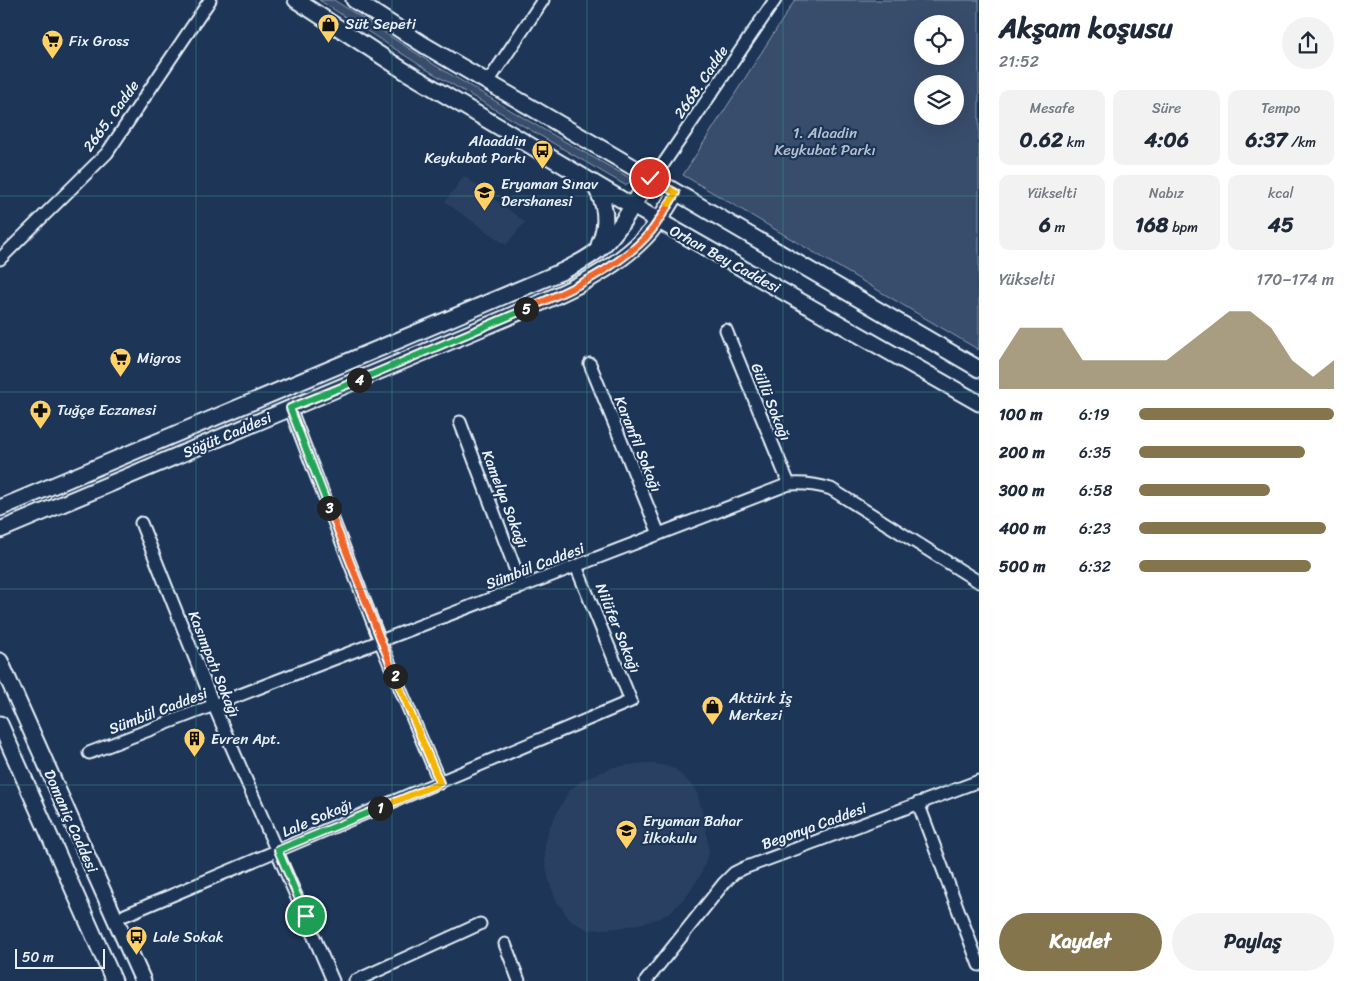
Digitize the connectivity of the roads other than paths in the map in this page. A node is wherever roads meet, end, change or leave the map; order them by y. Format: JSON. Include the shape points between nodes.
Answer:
{"nodes":[{"id":1,"x":210,"y":0,"type":"edge"},
{"id":2,"x":296,"y":0,"type":"edge"},
{"id":3,"x":354,"y":0,"type":"edge"},
{"id":4,"x":543,"y":0,"type":"edge"},
{"id":5,"x":775,"y":0,"type":"edge"},
{"id":6,"x":488,"y":82,"type":"junction"},
{"id":7,"x":650,"y":178,"type":"junction"},
{"id":8,"x":593,"y":183,"type":"junction"},
{"id":9,"x":676,"y":193,"type":"junction"},
{"id":10,"x":632,"y":206,"type":"junction"},
{"id":11,"x":658,"y":221,"type":"junction"},
{"id":12,"x":597,"y":251,"type":"junction"},
{"id":13,"x":0,"y":259,"type":"edge"},
{"id":14,"x":726,"y":330,"type":"dead end"},
{"id":15,"x":590,"y":364,"type":"dead end"},
{"id":16,"x":979,"y":369,"type":"edge"},
{"id":17,"x":979,"y":403,"type":"edge"},
{"id":18,"x":290,"y":408,"type":"junction"},
{"id":19,"x":460,"y":422,"type":"dead end"},
{"id":20,"x":789,"y":484,"type":"junction"},
{"id":21,"x":0,"y":508,"type":"edge"},
{"id":22,"x":141,"y":523,"type":"dead end"},
{"id":23,"x":0,"y":530,"type":"edge"},
{"id":24,"x":659,"y":534,"type":"junction"},
{"id":25,"x":576,"y":566,"type":"junction"},
{"id":26,"x":979,"y":582,"type":"edge"},
{"id":27,"x":522,"y":587,"type":"junction"},
{"id":28,"x":380,"y":641,"type":"junction"},
{"id":29,"x":0,"y":661,"type":"edge"},
{"id":30,"x":631,"y":701,"type":"joint"},
{"id":31,"x":214,"y":706,"type":"junction"},
{"id":32,"x":0,"y":724,"type":"edge"},
{"id":33,"x":90,"y":753,"type":"dead end"},
{"id":34,"x":979,"y":780,"type":"edge"},
{"id":35,"x":440,"y":783,"type":"junction"},
{"id":36,"x":918,"y":803,"type":"junction"},
{"id":37,"x":278,"y":850,"type":"junction"},
{"id":38,"x":125,"y":915,"type":"dead end"},
{"id":39,"x":480,"y":924,"type":"dead end"},
{"id":40,"x":505,"y":944,"type":"dead end"},
{"id":41,"x":979,"y":965,"type":"edge"},
{"id":42,"x":114,"y":981,"type":"edge"},
{"id":43,"x":143,"y":981,"type":"edge"},
{"id":44,"x":333,"y":981,"type":"edge"},
{"id":45,"x":355,"y":981,"type":"edge"},
{"id":46,"x":519,"y":981,"type":"edge"},
{"id":47,"x":646,"y":981,"type":"edge"}],
"edges":[{"from":1,"to":13,"type":"street","name":"2665. Cadde","via":[[107,153]]},
{"from":2,"to":8,"type":"main road","name":"Orhan Bey Caddesi","via":[[403,70]]},
{"from":3,"to":6,"type":"main road","name":"Orhan Bey Caddesi"},
{"from":4,"to":6,"type":"street"},
{"from":5,"to":7,"type":"street","name":"2668. Cadde","via":[[664,163]]},
{"from":6,"to":7,"type":"main road","name":"Orhan Bey Caddesi"},
{"from":7,"to":9,"type":"main road","name":"Orhan Bey Caddesi"},
{"from":7,"to":10,"type":"main road","name":"Söğüt Caddesi"},
{"from":8,"to":10,"type":"main road","name":"Orhan Bey Caddesi"},
{"from":8,"to":12,"type":"main road","via":[[605,207],[606,221]]},
{"from":9,"to":11,"type":"main road","name":"Söğüt Caddesi"},
{"from":9,"to":16,"type":"main road","name":"Orhan Bey Caddesi"},
{"from":10,"to":11,"type":"main road","name":"Orhan Bey Caddesi"},
{"from":10,"to":12,"type":"main road","name":"Söğüt Caddesi"},
{"from":11,"to":17,"type":"main road","name":"Orhan Bey Caddesi"},
{"from":11,"to":18,"type":"main road","name":"Söğüt Caddesi","via":[[630,250],[581,284]]},
{"from":12,"to":21,"type":"main road","name":"Söğüt Caddesi","via":[[537,282]]},
{"from":14,"to":20,"type":"street","name":"Güllü Sokağı"},
{"from":15,"to":24,"type":"street","name":"Karanfil Sokağı"},
{"from":18,"to":23,"type":"main road","name":"Söğüt Caddesi"},
{"from":18,"to":28,"type":"street"},
{"from":19,"to":27,"type":"street","name":"Kamelya Sokağı"},
{"from":20,"to":24,"type":"street","name":"Sümbül Caddesi"},
{"from":20,"to":26,"type":"street","name":"Sümbül Caddesi","via":[[817,484],[831,489]]},
{"from":22,"to":31,"type":"street","name":"Kasımpatı Sokağı"},
{"from":24,"to":25,"type":"street","name":"Sümbül Caddesi"},
{"from":25,"to":27,"type":"street","name":"Sümbül Caddesi"},
{"from":25,"to":30,"type":"street","name":"Nilüfer Sokağı"},
{"from":27,"to":28,"type":"street","name":"Sümbül Caddesi"},
{"from":28,"to":31,"type":"street","name":"Sümbül Caddesi"},
{"from":28,"to":35,"type":"street"},
{"from":29,"to":43,"type":"main road","name":"Domaniç Caddesi"},
{"from":30,"to":35,"type":"street","name":"Lale Sokağı"},
{"from":31,"to":33,"type":"street","name":"Sümbül Caddesi"},
{"from":31,"to":37,"type":"street","name":"Kasımpatı Sokağı"},
{"from":32,"to":42,"type":"main road","name":"Domaniç Caddesi"},
{"from":34,"to":36,"type":"street","name":"Begonya Caddesi"},
{"from":35,"to":37,"type":"street","name":"Lale Sokağı"},
{"from":36,"to":41,"type":"street"},
{"from":36,"to":47,"type":"street","name":"Begonya Caddesi","via":[[734,873]]},
{"from":37,"to":38,"type":"street","name":"Lale Sokağı"},
{"from":37,"to":44,"type":"street","name":"Kasımpatı Sokağı"},
{"from":39,"to":45,"type":"street"},
{"from":40,"to":46,"type":"street"}]}
